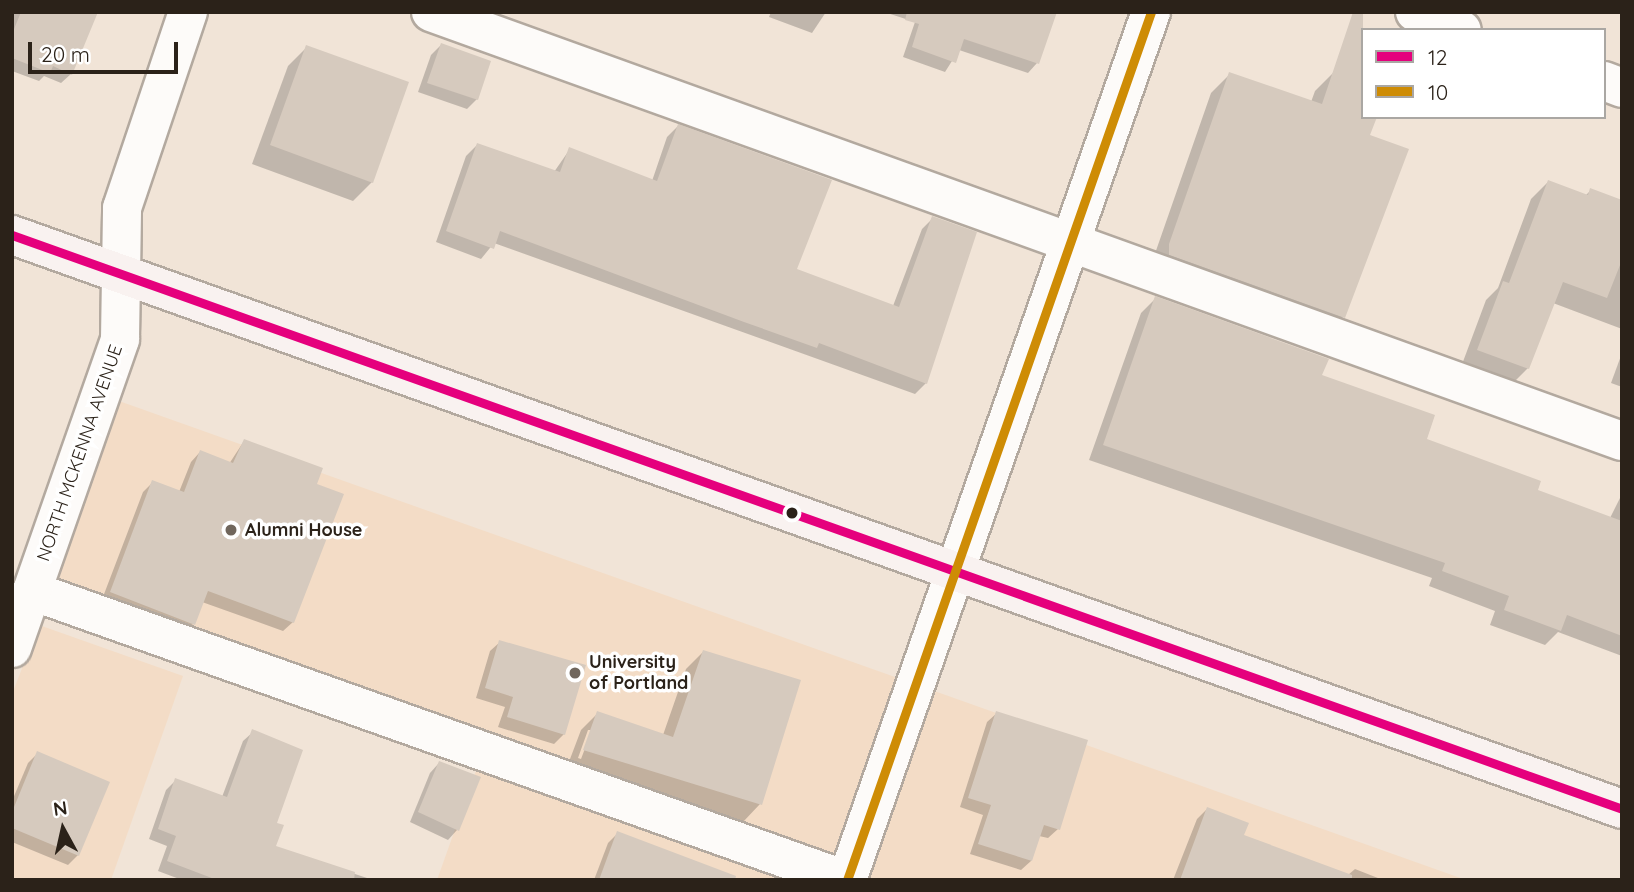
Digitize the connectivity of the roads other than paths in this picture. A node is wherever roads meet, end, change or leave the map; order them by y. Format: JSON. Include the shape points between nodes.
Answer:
{"nodes":[{"id":1,"x":188,"y":12,"type":"edge"},
{"id":2,"x":430,"y":12,"type":"edge"},
{"id":3,"x":1151,"y":12,"type":"edge"},
{"id":4,"x":1415,"y":12,"type":"edge"},
{"id":5,"x":1457,"y":28,"type":"edge"},
{"id":6,"x":12,"y":235,"type":"edge"},
{"id":7,"x":1070,"y":243,"type":"junction"},
{"id":8,"x":122,"y":275,"type":"junction"},
{"id":9,"x":1622,"y":441,"type":"edge"},
{"id":10,"x":954,"y":572,"type":"junction"},
{"id":11,"x":32,"y":591,"type":"junction"},
{"id":12,"x":12,"y":648,"type":"edge"},
{"id":13,"x":1622,"y":809,"type":"edge"},
{"id":14,"x":847,"y":880,"type":"edge"}],
"edges":[{"from":1,"to":8,"type":"street","name":"NORTH MCKENNA AVENUE","via":[[128,180],[122,208]]},
{"from":2,"to":7,"type":"street"},
{"from":3,"to":7,"type":"street"},
{"from":4,"to":5,"type":"street"},
{"from":6,"to":8,"type":"main road"},
{"from":7,"to":9,"type":"street"},
{"from":7,"to":10,"type":"street"},
{"from":8,"to":10,"type":"main road"},
{"from":8,"to":11,"type":"street","name":"NORTH MCKENNA AVENUE","via":[[120,339]]},
{"from":10,"to":13,"type":"main road"},
{"from":10,"to":14,"type":"street"},
{"from":11,"to":12,"type":"street","name":"NORTH MCKENNA AVENUE"},
{"from":11,"to":14,"type":"street"}]}
